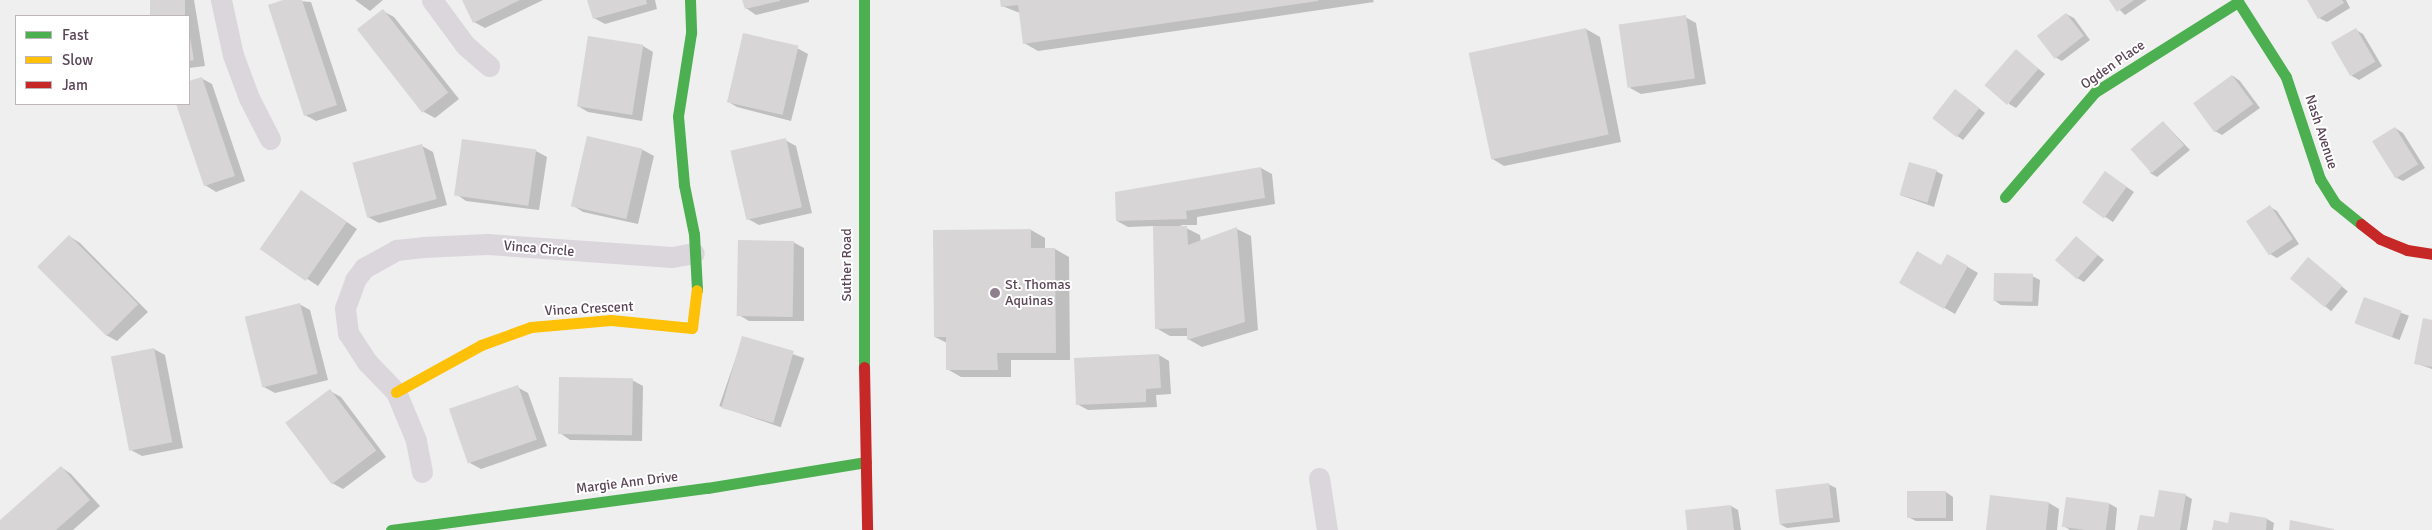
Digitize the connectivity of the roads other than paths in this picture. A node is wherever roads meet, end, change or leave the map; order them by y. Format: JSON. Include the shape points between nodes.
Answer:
{"nodes":[{"id":1,"x":221,"y":0,"type":"edge"},
{"id":2,"x":432,"y":0,"type":"edge"},
{"id":3,"x":690,"y":0,"type":"edge"},
{"id":4,"x":864,"y":0,"type":"edge"},
{"id":5,"x":2237,"y":1,"type":"edge"},
{"id":6,"x":489,"y":66,"type":"dead end"},
{"id":7,"x":270,"y":139,"type":"dead end"},
{"id":8,"x":2005,"y":197,"type":"dead end"},
{"id":9,"x":694,"y":253,"type":"junction"},
{"id":10,"x":2432,"y":254,"type":"edge"},
{"id":11,"x":396,"y":392,"type":"junction"},
{"id":12,"x":866,"y":462,"type":"junction"},
{"id":13,"x":422,"y":472,"type":"dead end"},
{"id":14,"x":1319,"y":478,"type":"dead end"},
{"id":15,"x":390,"y":530,"type":"edge"},
{"id":16,"x":867,"y":530,"type":"edge"},
{"id":17,"x":1327,"y":530,"type":"edge"}],
"edges":[{"from":1,"to":7,"type":"street","via":[[233,55],[249,98]]},
{"from":2,"to":6,"type":"street","via":[[465,44]]},
{"from":3,"to":9,"type":"street","via":[[691,33],[678,116]]},
{"from":4,"to":12,"type":"street","name":"Suther Road","via":[[862,285]]},
{"from":5,"to":8,"type":"street","name":"Ogden Place","via":[[2095,92]]},
{"from":5,"to":10,"type":"street","name":"Nash Avenue","via":[[2286,77],[2320,178],[2335,203],[2380,239],[2407,250]]},
{"from":9,"to":11,"type":"street","name":"Vinca Crescent","via":[[697,288],[692,328],[611,320],[531,328],[481,345]]},
{"from":9,"to":11,"type":"street","name":"Vinca Circle","via":[[672,257],[614,255],[487,244],[423,246],[396,250],[376,258],[355,280],[346,308],[346,322],[354,345]]},
{"from":11,"to":13,"type":"street","name":"Vinca Circle","via":[[416,440]]},
{"from":12,"to":15,"type":"street","name":"Margie Ann Drive","via":[[707,488]]},
{"from":12,"to":16,"type":"street","name":"Suther Road"},
{"from":14,"to":17,"type":"street"}]}
